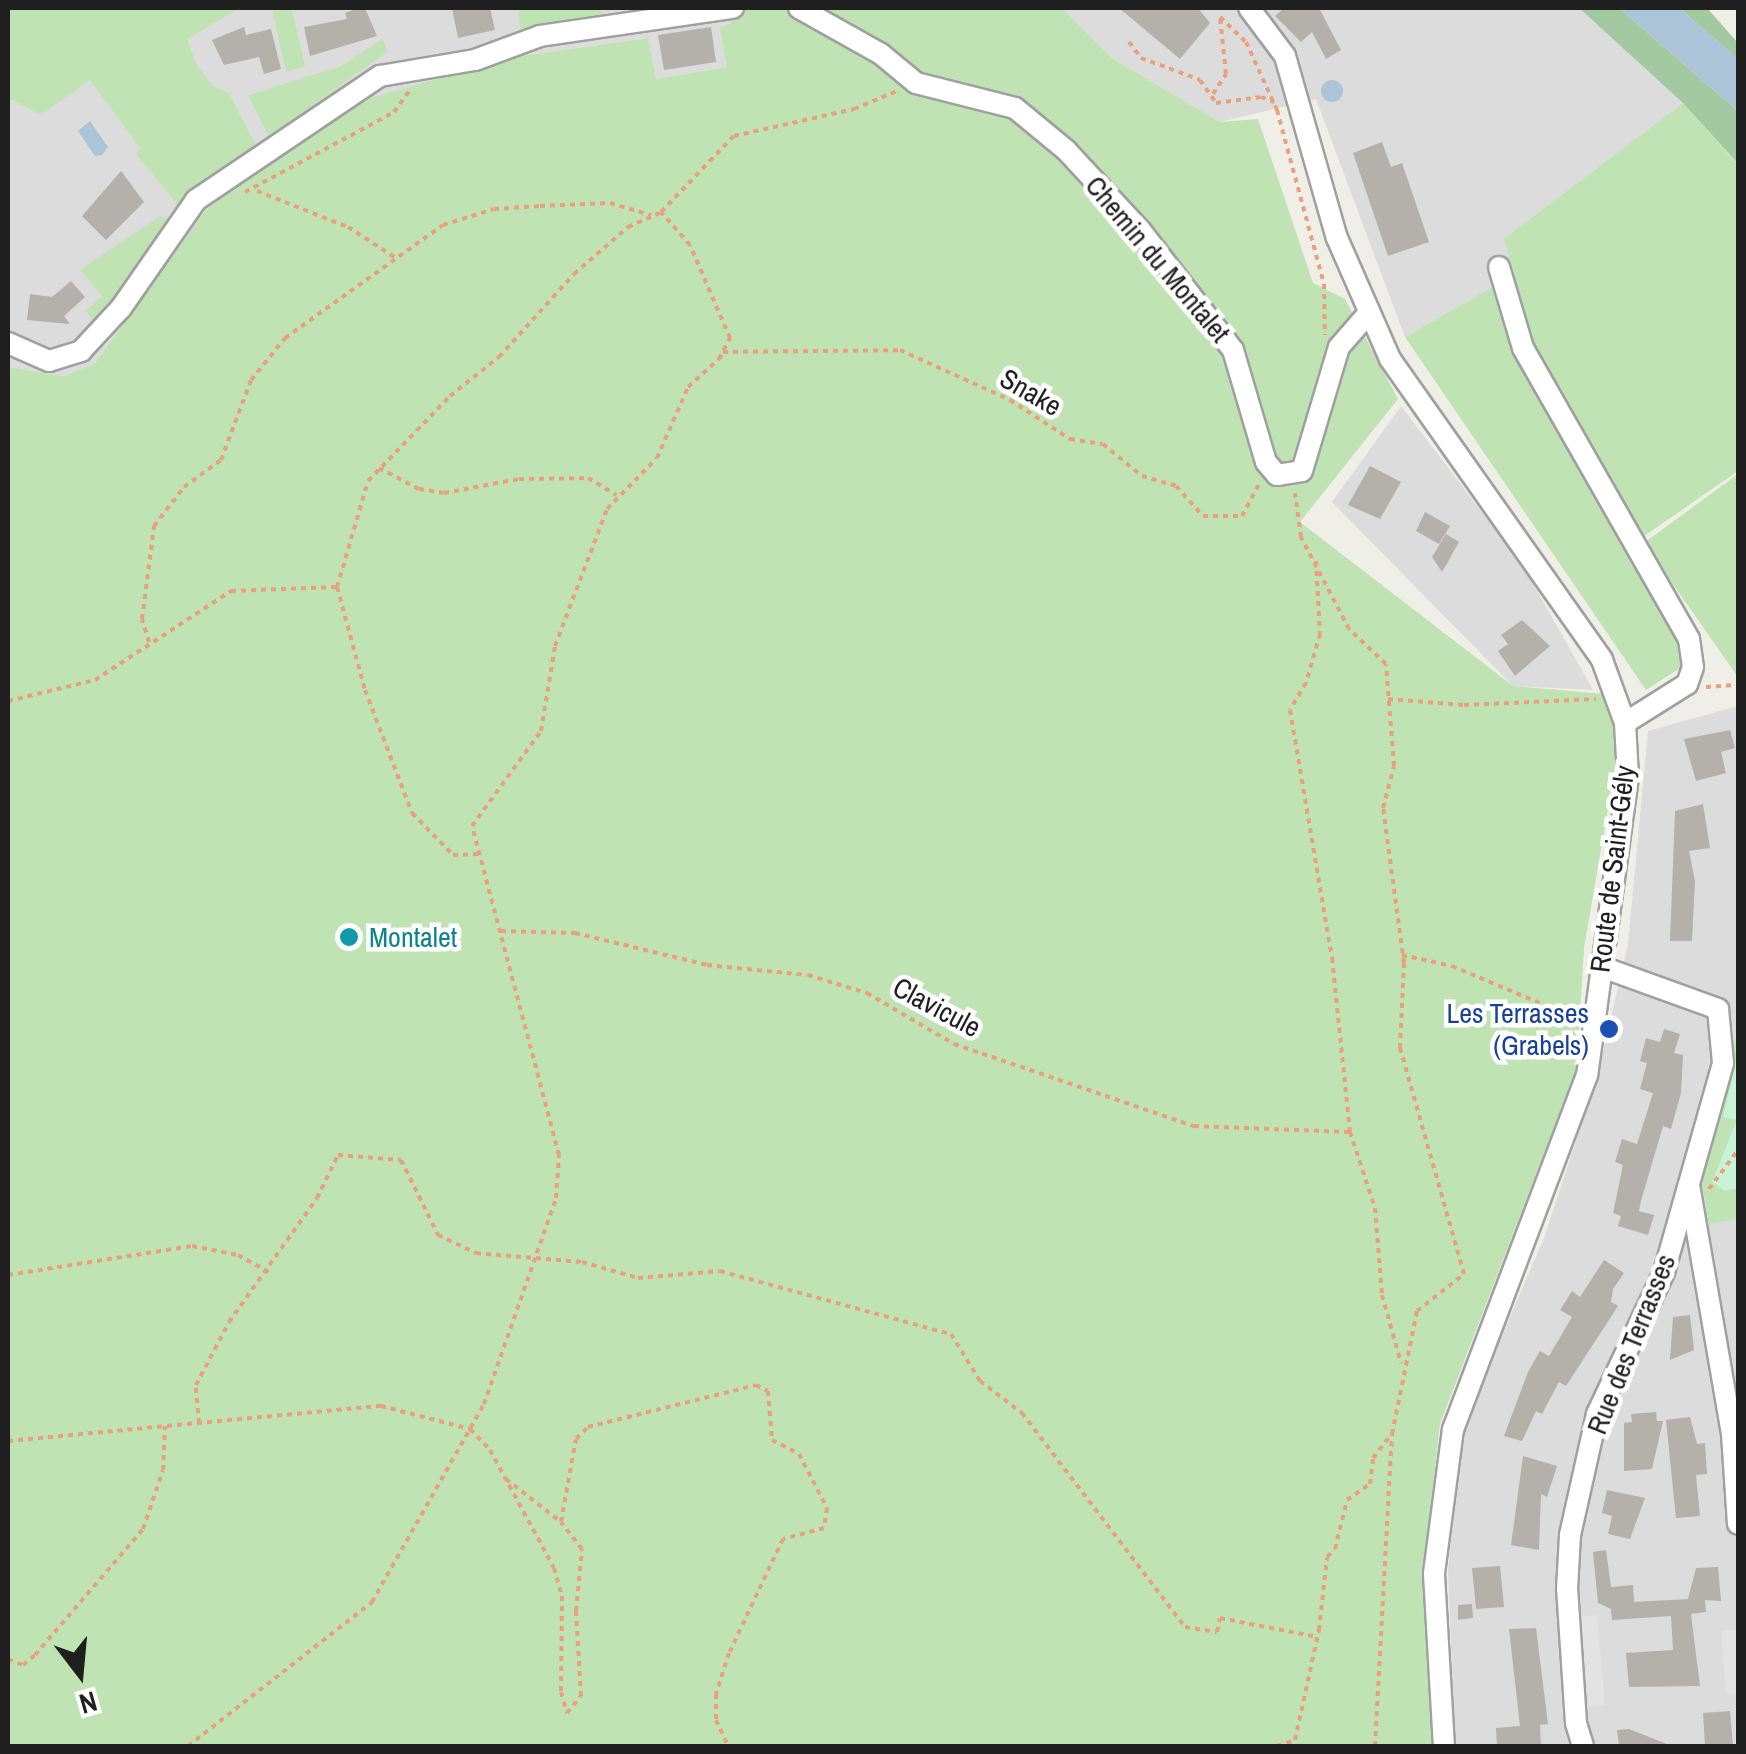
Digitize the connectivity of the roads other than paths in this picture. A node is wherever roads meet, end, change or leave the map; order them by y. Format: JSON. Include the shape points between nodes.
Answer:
{"nodes":[{"id":1,"x":733,"y":8,"type":"edge"},
{"id":2,"x":800,"y":8,"type":"edge"},
{"id":3,"x":1249,"y":8,"type":"edge"},
{"id":4,"x":1499,"y":267,"type":"dead end"},
{"id":5,"x":1367,"y":315,"type":"junction"},
{"id":6,"x":8,"y":344,"type":"edge"},
{"id":7,"x":1625,"y":724,"type":"junction"},
{"id":8,"x":1600,"y":966,"type":"junction"},
{"id":9,"x":1690,"y":1186,"type":"junction"},
{"id":10,"x":1738,"y":1524,"type":"edge"},
{"id":11,"x":1444,"y":1746,"type":"edge"},
{"id":12,"x":1583,"y":1746,"type":"edge"}],
"edges":[{"from":1,"to":6,"type":"street","via":[[540,36],[476,60],[380,76],[196,200],[121,308],[81,352],[49,361]]},
{"from":2,"to":5,"type":"street","name":"Chemin du Montalet","via":[[881,54],[916,83],[1015,108],[1066,150],[1141,231],[1233,350],[1276,475],[1302,471],[1339,347]]},
{"from":3,"to":5,"type":"street","name":"Route de Saint-Gély","via":[[1285,56],[1324,199]]},
{"from":4,"to":7,"type":"street","via":[[1524,348],[1690,639],[1694,667],[1686,684]]},
{"from":5,"to":7,"type":"street","name":"Route de Saint-Gély","via":[[1417,405],[1602,660]]},
{"from":7,"to":8,"type":"street","name":"Route de Saint-Gély","via":[[1628,777]]},
{"from":8,"to":9,"type":"street","name":"Rue des Terrasses","via":[[1718,1009],[1723,1062]]},
{"from":8,"to":11,"type":"street","name":"Route de Saint-Gély","via":[[1587,1076],[1452,1429],[1434,1574]]},
{"from":9,"to":10,"type":"street","name":"Rue des Terrasses","via":[[1732,1434]]},
{"from":9,"to":12,"type":"street","name":"Rue des Terrasses","via":[[1664,1272],[1597,1414],[1570,1534],[1567,1589]]}]}
